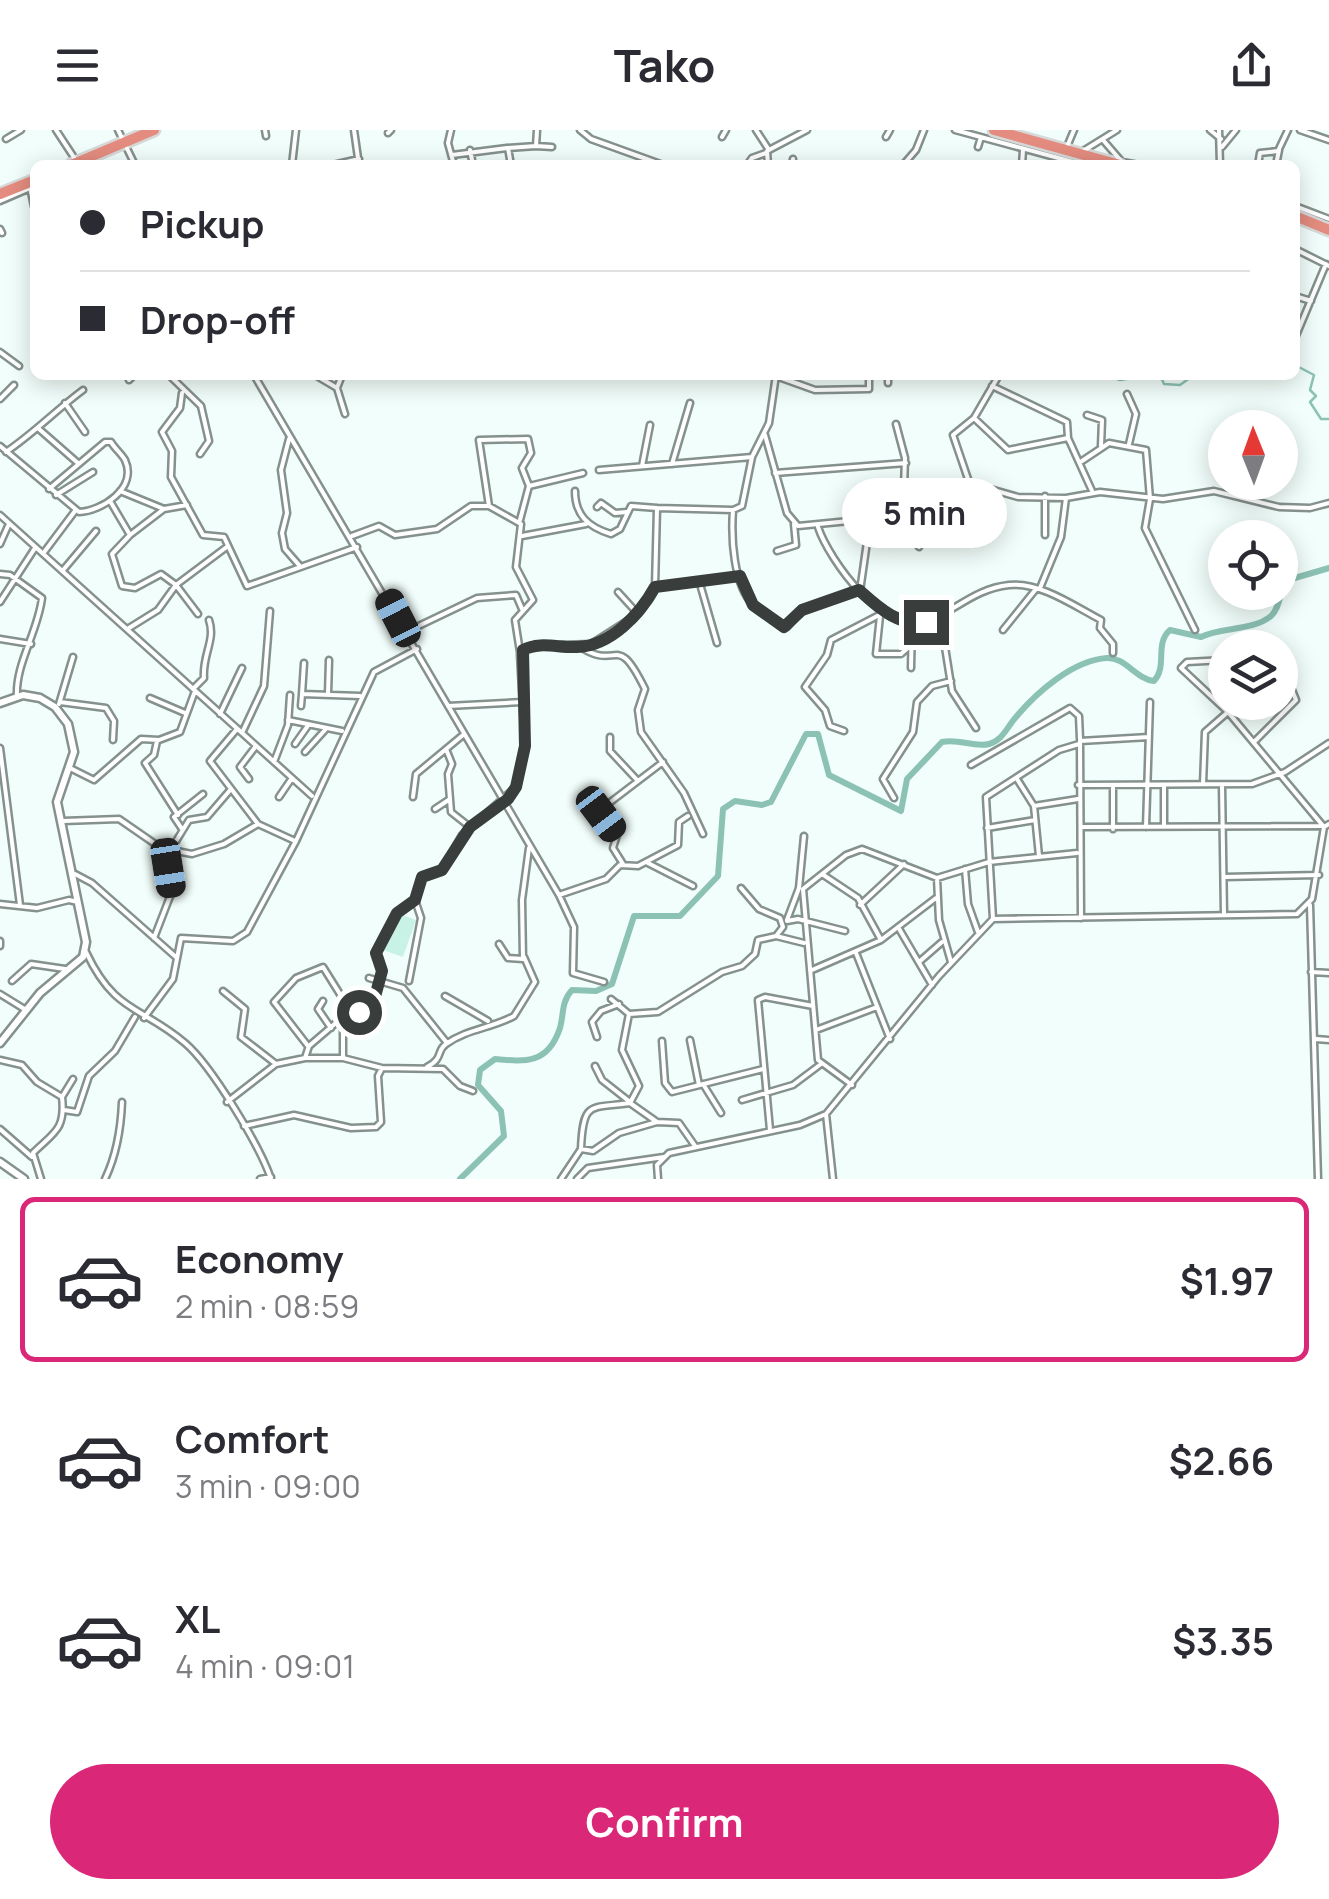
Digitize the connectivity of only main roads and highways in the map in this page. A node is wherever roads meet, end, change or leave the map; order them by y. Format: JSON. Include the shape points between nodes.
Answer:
{"nodes":[{"id":1,"x":154,"y":130,"type":"edge"},
{"id":2,"x":994,"y":130,"type":"edge"},
{"id":3,"x":123,"y":134,"type":"edge"},
{"id":4,"x":1062,"y":158,"type":"edge"},
{"id":5,"x":81,"y":160,"type":"edge"},
{"id":6,"x":1103,"y":160,"type":"edge"},
{"id":7,"x":30,"y":183,"type":"edge"},
{"id":8,"x":0,"y":198,"type":"edge"},
{"id":9,"x":1300,"y":218,"type":"edge"},
{"id":10,"x":1329,"y":230,"type":"edge"}],
"edges":[{"from":1,"to":3,"type":"highway"},
{"from":2,"to":4,"type":"highway"},
{"from":3,"to":5,"type":"highway"},
{"from":4,"to":6,"type":"highway","via":[[1079,153]]},
{"from":7,"to":8,"type":"highway"},
{"from":9,"to":10,"type":"highway"}]}
